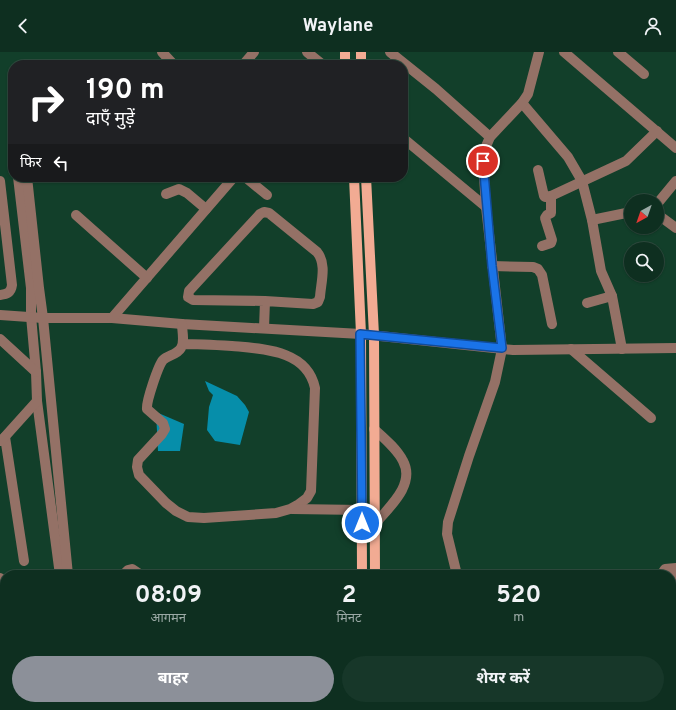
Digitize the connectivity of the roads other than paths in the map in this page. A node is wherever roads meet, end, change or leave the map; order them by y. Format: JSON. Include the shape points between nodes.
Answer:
{"nodes":[{"id":1,"x":162,"y":52,"type":"edge"},
{"id":2,"x":254,"y":52,"type":"edge"},
{"id":3,"x":307,"y":52,"type":"edge"},
{"id":4,"x":390,"y":52,"type":"edge"},
{"id":5,"x":539,"y":52,"type":"edge"},
{"id":6,"x":564,"y":52,"type":"edge"},
{"id":7,"x":618,"y":52,"type":"edge"},
{"id":8,"x":169,"y":60,"type":"edge"},
{"id":9,"x":247,"y":60,"type":"edge"},
{"id":10,"x":317,"y":60,"type":"edge"},
{"id":11,"x":400,"y":60,"type":"edge"},
{"id":12,"x":408,"y":66,"type":"edge"},
{"id":13,"x":644,"y":74,"type":"dead end"},
{"id":14,"x":522,"y":103,"type":"junction"},
{"id":15,"x":657,"y":131,"type":"junction"},
{"id":16,"x":490,"y":137,"type":"junction"},
{"id":17,"x":408,"y":142,"type":"edge"},
{"id":18,"x":676,"y":148,"type":"edge"},
{"id":19,"x":538,"y":170,"type":"dead end"},
{"id":20,"x":0,"y":181,"type":"edge"},
{"id":21,"x":582,"y":181,"type":"junction"},
{"id":22,"x":676,"y":181,"type":"edge"},
{"id":23,"x":19,"y":182,"type":"edge"},
{"id":24,"x":28,"y":182,"type":"edge"},
{"id":25,"x":230,"y":182,"type":"edge"},
{"id":26,"x":251,"y":182,"type":"edge"},
{"id":27,"x":354,"y":182,"type":"edge"},
{"id":28,"x":366,"y":182,"type":"edge"},
{"id":29,"x":166,"y":194,"type":"dead end"},
{"id":30,"x":267,"y":195,"type":"dead end"},
{"id":31,"x":551,"y":196,"type":"junction"},
{"id":32,"x":664,"y":196,"type":"edge"},
{"id":33,"x":486,"y":207,"type":"junction"},
{"id":34,"x":206,"y":209,"type":"junction"},
{"id":35,"x":624,"y":213,"type":"edge"},
{"id":36,"x":76,"y":215,"type":"dead end"},
{"id":37,"x":664,"y":219,"type":"edge"},
{"id":38,"x":592,"y":220,"type":"junction"},
{"id":39,"x":676,"y":228,"type":"edge"},
{"id":40,"x":542,"y":246,"type":"dead end"},
{"id":41,"x":492,"y":266,"type":"junction"},
{"id":42,"x":147,"y":278,"type":"junction"},
{"id":43,"x":0,"y":295,"type":"edge"},
{"id":44,"x":612,"y":296,"type":"junction"},
{"id":45,"x":265,"y":301,"type":"junction"},
{"id":46,"x":587,"y":303,"type":"dead end"},
{"id":47,"x":0,"y":315,"type":"edge"},
{"id":48,"x":31,"y":316,"type":"junction"},
{"id":49,"x":43,"y":318,"type":"junction"},
{"id":50,"x":112,"y":318,"type":"junction"},
{"id":51,"x":182,"y":324,"type":"junction"},
{"id":52,"x":552,"y":324,"type":"dead end"},
{"id":53,"x":264,"y":328,"type":"junction"},
{"id":54,"x":360,"y":334,"type":"junction"},
{"id":55,"x":374,"y":335,"type":"junction"},
{"id":56,"x":0,"y":339,"type":"edge"},
{"id":57,"x":183,"y":344,"type":"junction"},
{"id":58,"x":502,"y":348,"type":"junction"},
{"id":59,"x":676,"y":348,"type":"edge"},
{"id":60,"x":571,"y":349,"type":"junction"},
{"id":61,"x":622,"y":349,"type":"junction"},
{"id":62,"x":36,"y":372,"type":"junction"},
{"id":63,"x":37,"y":401,"type":"junction"},
{"id":64,"x":650,"y":418,"type":"dead end"},
{"id":65,"x":374,"y":429,"type":"junction"},
{"id":66,"x":3,"y":440,"type":"edge"},
{"id":67,"x":290,"y":509,"type":"junction"},
{"id":68,"x":362,"y":510,"type":"junction"},
{"id":69,"x":375,"y":524,"type":"junction"},
{"id":70,"x":24,"y":561,"type":"dead end"},
{"id":71,"x":676,"y":568,"type":"edge"},
{"id":72,"x":59,"y":570,"type":"edge"},
{"id":73,"x":68,"y":570,"type":"edge"},
{"id":74,"x":362,"y":570,"type":"edge"},
{"id":75,"x":375,"y":570,"type":"edge"},
{"id":76,"x":456,"y":570,"type":"edge"},
{"id":77,"x":664,"y":570,"type":"edge"}],
"edges":[{"from":1,"to":8,"type":"street"},
{"from":2,"to":9,"type":"street"},
{"from":3,"to":10,"type":"street"},
{"from":4,"to":11,"type":"street"},
{"from":5,"to":14,"type":"street","via":[[532,83]]},
{"from":6,"to":15,"type":"street"},
{"from":7,"to":13,"type":"street"},
{"from":12,"to":16,"type":"street"},
{"from":14,"to":16,"type":"street"},
{"from":14,"to":21,"type":"street","via":[[568,157]]},
{"from":15,"to":18,"type":"street"},
{"from":15,"to":21,"type":"street","via":[[626,161]]},
{"from":16,"to":33,"type":"street","via":[[483,161]]},
{"from":17,"to":33,"type":"street"},
{"from":19,"to":31,"type":"street","via":[[544,196]]},
{"from":20,"to":43,"type":"street","via":[[12,285],[12,290],[8,294]]},
{"from":21,"to":31,"type":"street"},
{"from":21,"to":38,"type":"street"},
{"from":22,"to":32,"type":"street"},
{"from":23,"to":48,"type":"street","via":[[31,288]]},
{"from":24,"to":49,"type":"street"},
{"from":25,"to":34,"type":"street"},
{"from":26,"to":30,"type":"street"},
{"from":27,"to":54,"type":"main road"},
{"from":28,"to":55,"type":"main road"},
{"from":29,"to":34,"type":"street","via":[[179,189]]},
{"from":31,"to":40,"type":"street","via":[[551,213],[545,218],[552,240],[551,243]]},
{"from":33,"to":41,"type":"street"},
{"from":34,"to":42,"type":"street"},
{"from":35,"to":38,"type":"street"},
{"from":36,"to":42,"type":"street"},
{"from":37,"to":39,"type":"street"},
{"from":38,"to":44,"type":"street","via":[[600,270]]},
{"from":41,"to":52,"type":"street","via":[[538,269],[542,275]]},
{"from":41,"to":58,"type":"street"},
{"from":42,"to":50,"type":"street"},
{"from":44,"to":46,"type":"street"},
{"from":44,"to":61,"type":"street"},
{"from":45,"to":45,"type":"street","via":[[193,300],[187,294],[264,212],[269,213],[317,252],[323,263],[318,302],[314,304]]},
{"from":45,"to":53,"type":"street"},
{"from":47,"to":48,"type":"street"},
{"from":48,"to":49,"type":"street"},
{"from":48,"to":62,"type":"street"},
{"from":49,"to":50,"type":"street"},
{"from":49,"to":73,"type":"street"},
{"from":50,"to":51,"type":"street"},
{"from":51,"to":53,"type":"street"},
{"from":51,"to":57,"type":"street"},
{"from":53,"to":54,"type":"street"},
{"from":54,"to":55,"type":"street"},
{"from":54,"to":68,"type":"main road"},
{"from":55,"to":58,"type":"street"},
{"from":55,"to":65,"type":"main road"},
{"from":56,"to":62,"type":"street"},
{"from":57,"to":67,"type":"street","via":[[262,348],[288,356],[310,372],[315,388],[311,491],[307,498]]},
{"from":57,"to":67,"type":"street","via":[[178,352],[162,362],[147,402],[147,410],[163,423],[165,430],[138,460],[136,467],[140,475],[166,503],[188,516],[204,518],[276,513]]},
{"from":58,"to":60,"type":"street"},
{"from":58,"to":76,"type":"street","via":[[495,382],[448,522],[447,534]]},
{"from":59,"to":61,"type":"street"},
{"from":60,"to":61,"type":"street"},
{"from":60,"to":64,"type":"street"},
{"from":62,"to":63,"type":"street"},
{"from":63,"to":66,"type":"street"},
{"from":63,"to":72,"type":"street"},
{"from":65,"to":69,"type":"main road"},
{"from":65,"to":69,"type":"street","via":[[404,462],[406,479],[399,495]]},
{"from":66,"to":70,"type":"street"},
{"from":67,"to":68,"type":"street"},
{"from":68,"to":74,"type":"main road"},
{"from":69,"to":75,"type":"main road"},
{"from":71,"to":77,"type":"street"}]}
